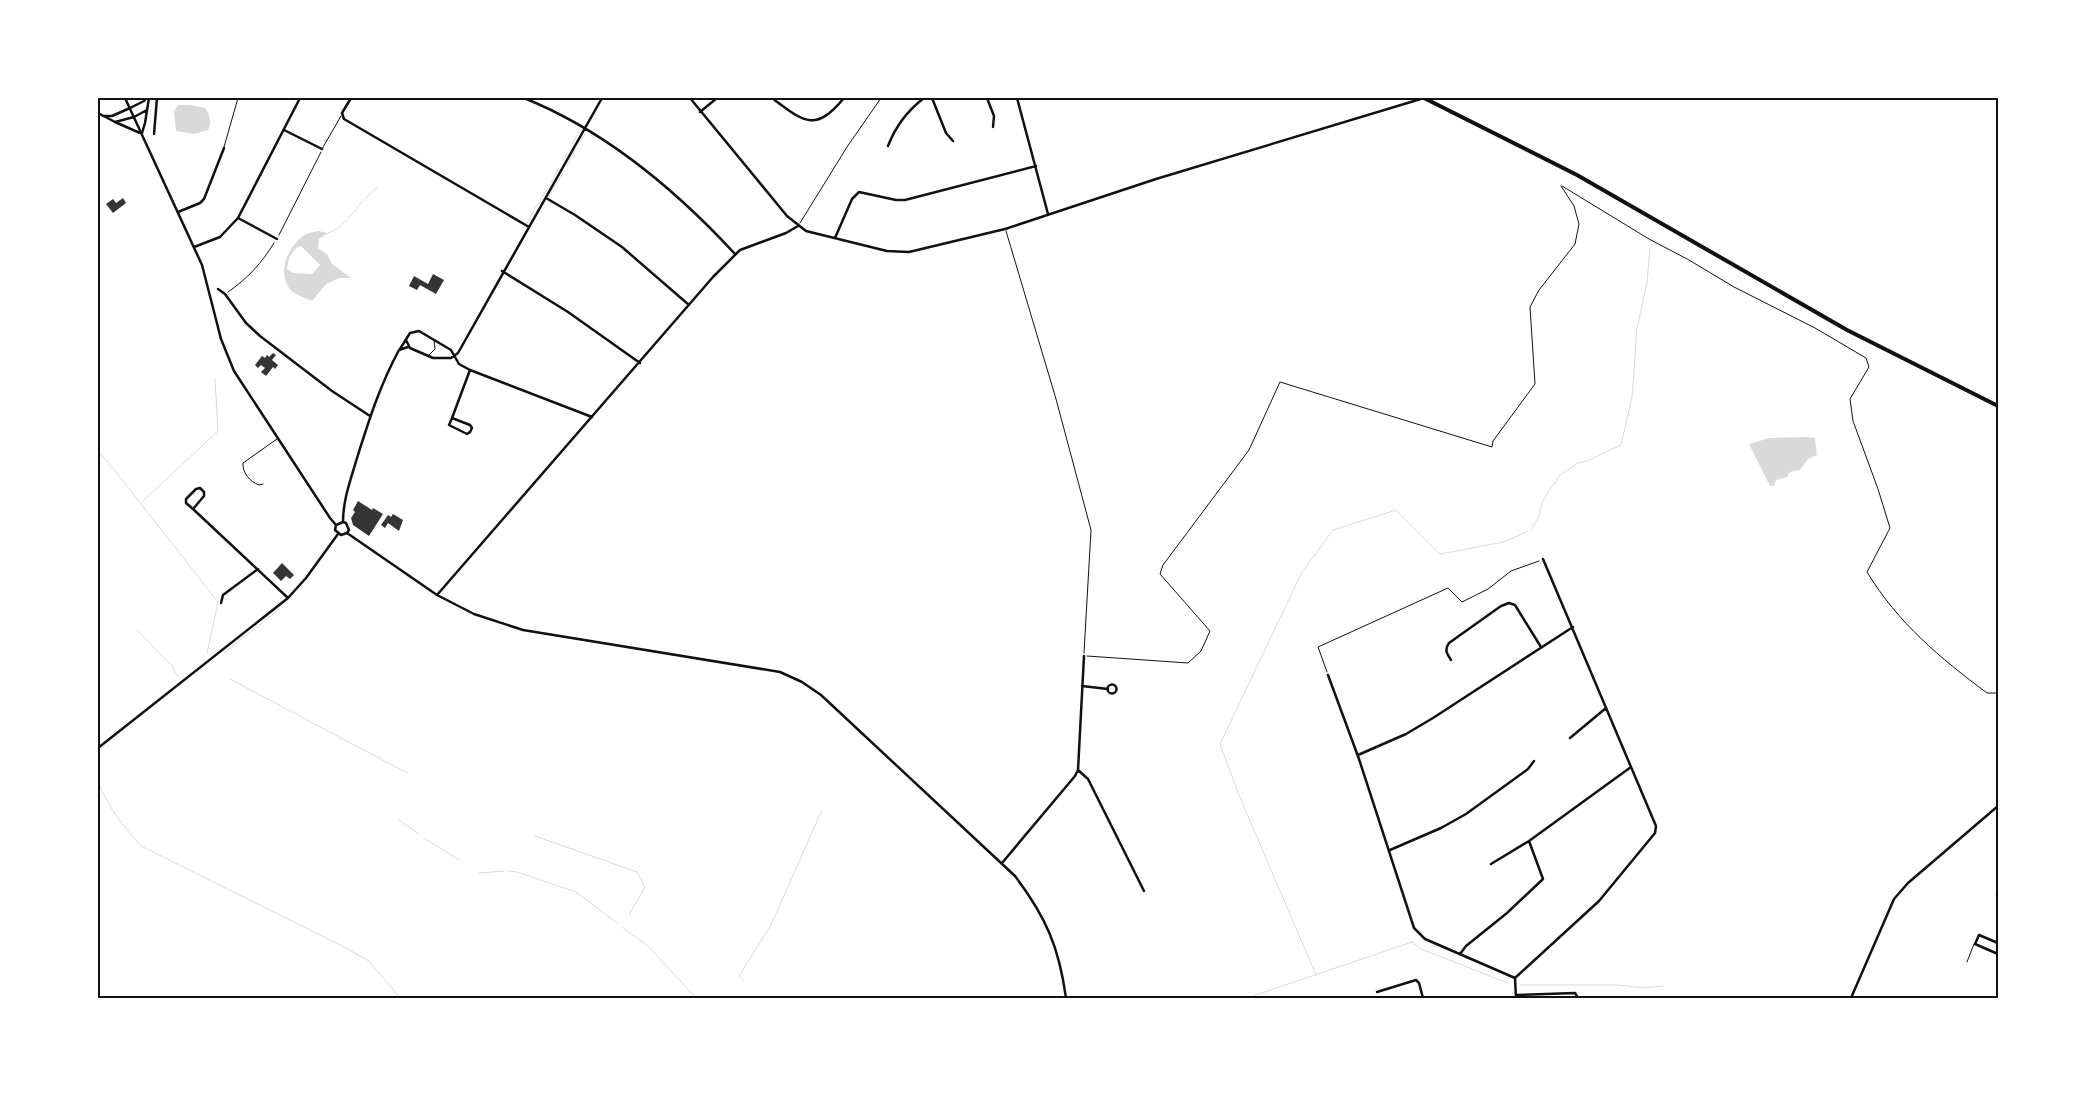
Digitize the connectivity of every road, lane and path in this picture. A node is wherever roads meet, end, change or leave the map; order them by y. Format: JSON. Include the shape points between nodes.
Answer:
{"nodes":[{"id":1,"x":125,"y":98,"type":"edge"},
{"id":2,"x":148,"y":98,"type":"edge"},
{"id":3,"x":158,"y":98,"type":"edge"},
{"id":4,"x":238,"y":98,"type":"edge"},
{"id":5,"x":300,"y":98,"type":"edge"},
{"id":6,"x":350,"y":98,"type":"edge"},
{"id":7,"x":524,"y":98,"type":"edge"},
{"id":8,"x":602,"y":98,"type":"edge"},
{"id":9,"x":690,"y":98,"type":"edge"},
{"id":10,"x":717,"y":98,"type":"edge"},
{"id":11,"x":772,"y":98,"type":"edge"},
{"id":12,"x":844,"y":98,"type":"edge"},
{"id":13,"x":881,"y":98,"type":"edge"},
{"id":14,"x":924,"y":98,"type":"edge"},
{"id":15,"x":932,"y":98,"type":"edge"},
{"id":16,"x":987,"y":98,"type":"edge"},
{"id":17,"x":1017,"y":98,"type":"edge"},
{"id":18,"x":1424,"y":98,"type":"edge"},
{"id":19,"x":777,"y":99,"type":"edge"},
{"id":20,"x":130,"y":108,"type":"junction"},
{"id":21,"x":148,"y":110,"type":"junction"},
{"id":22,"x":700,"y":112,"type":"junction"},
{"id":23,"x":98,"y":113,"type":"edge"},
{"id":24,"x":101,"y":116,"type":"junction"},
{"id":25,"x":342,"y":116,"type":"junction"},
{"id":26,"x":134,"y":117,"type":"junction"},
{"id":27,"x":115,"y":122,"type":"junction"},
{"id":28,"x":993,"y":127,"type":"dead end"},
{"id":29,"x":584,"y":128,"type":"junction"},
{"id":30,"x":284,"y":130,"type":"junction"},
{"id":31,"x":142,"y":133,"type":"junction"},
{"id":32,"x":154,"y":134,"type":"dead end"},
{"id":33,"x":953,"y":141,"type":"dead end"},
{"id":34,"x":888,"y":146,"type":"dead end"},
{"id":35,"x":224,"y":148,"type":"joint"},
{"id":36,"x":322,"y":149,"type":"junction"},
{"id":37,"x":1036,"y":166,"type":"junction"},
{"id":38,"x":546,"y":198,"type":"junction"},
{"id":39,"x":178,"y":212,"type":"junction"},
{"id":40,"x":1048,"y":214,"type":"junction"},
{"id":41,"x":238,"y":218,"type":"junction"},
{"id":42,"x":798,"y":226,"type":"junction"},
{"id":43,"x":529,"y":227,"type":"junction"},
{"id":44,"x":1006,"y":229,"type":"junction"},
{"id":45,"x":835,"y":238,"type":"junction"},
{"id":46,"x":277,"y":239,"type":"junction"},
{"id":47,"x":194,"y":247,"type":"junction"},
{"id":48,"x":735,"y":254,"type":"junction"},
{"id":49,"x":502,"y":271,"type":"junction"},
{"id":50,"x":218,"y":289,"type":"dead end"},
{"id":51,"x":225,"y":294,"type":"junction"},
{"id":52,"x":689,"y":305,"type":"junction"},
{"id":53,"x":434,"y":339,"type":"junction"},
{"id":54,"x":406,"y":340,"type":"junction"},
{"id":55,"x":408,"y":346,"type":"junction"},
{"id":56,"x":400,"y":349,"type":"junction"},
{"id":57,"x":426,"y":356,"type":"junction"},
{"id":58,"x":454,"y":356,"type":"junction"},
{"id":59,"x":640,"y":363,"type":"junction"},
{"id":60,"x":470,"y":370,"type":"junction"},
{"id":61,"x":1998,"y":406,"type":"edge"},
{"id":62,"x":370,"y":416,"type":"junction"},
{"id":63,"x":452,"y":418,"type":"junction"},
{"id":64,"x":592,"y":418,"type":"junction"},
{"id":65,"x":277,"y":439,"type":"junction"},
{"id":66,"x":263,"y":484,"type":"dead end"},
{"id":67,"x":193,"y":509,"type":"junction"},
{"id":68,"x":343,"y":522,"type":"junction"},
{"id":69,"x":336,"y":525,"type":"junction"},
{"id":70,"x":348,"y":533,"type":"junction"},
{"id":71,"x":338,"y":534,"type":"junction"},
{"id":72,"x":1543,"y":559,"type":"joint"},
{"id":73,"x":258,"y":569,"type":"junction"},
{"id":74,"x":437,"y":595,"type":"junction"},
{"id":75,"x":288,"y":598,"type":"junction"},
{"id":76,"x":221,"y":603,"type":"dead end"},
{"id":77,"x":1572,"y":627,"type":"junction"},
{"id":78,"x":1541,"y":647,"type":"junction"},
{"id":79,"x":1084,"y":656,"type":"junction"},
{"id":80,"x":1451,"y":660,"type":"dead end"},
{"id":81,"x":1328,"y":675,"type":"joint"},
{"id":82,"x":1082,"y":686,"type":"junction"},
{"id":83,"x":1108,"y":689,"type":"dead end"},
{"id":84,"x":1998,"y":693,"type":"edge"},
{"id":85,"x":1606,"y":708,"type":"junction"},
{"id":86,"x":1570,"y":738,"type":"dead end"},
{"id":87,"x":98,"y":748,"type":"edge"},
{"id":88,"x":1357,"y":756,"type":"junction"},
{"id":89,"x":1534,"y":761,"type":"dead end"},
{"id":90,"x":1631,"y":767,"type":"junction"},
{"id":91,"x":1078,"y":770,"type":"junction"},
{"id":92,"x":1998,"y":806,"type":"edge"},
{"id":93,"x":1529,"y":841,"type":"junction"},
{"id":94,"x":1389,"y":850,"type":"junction"},
{"id":95,"x":1002,"y":863,"type":"junction"},
{"id":96,"x":1491,"y":864,"type":"dead end"},
{"id":97,"x":1998,"y":890,"type":"edge"},
{"id":98,"x":1144,"y":891,"type":"dead end"},
{"id":99,"x":1998,"y":895,"type":"edge"},
{"id":100,"x":1998,"y":943,"type":"edge"},
{"id":101,"x":1975,"y":944,"type":"junction"},
{"id":102,"x":1460,"y":954,"type":"junction"},
{"id":103,"x":1998,"y":954,"type":"edge"},
{"id":104,"x":1966,"y":962,"type":"dead end"},
{"id":105,"x":1515,"y":978,"type":"junction"},
{"id":106,"x":1377,"y":992,"type":"dead end"},
{"id":107,"x":1516,"y":997,"type":"edge"},
{"id":108,"x":1066,"y":998,"type":"edge"},
{"id":109,"x":1423,"y":998,"type":"edge"},
{"id":110,"x":1578,"y":998,"type":"edge"},
{"id":111,"x":1851,"y":998,"type":"edge"}],
"edges":[{"from":1,"to":20,"type":"street"},
{"from":2,"to":20,"type":"street"},
{"from":2,"to":21,"type":"street"},
{"from":3,"to":32,"type":"street"},
{"from":4,"to":35,"type":"lane"},
{"from":5,"to":30,"type":"street"},
{"from":6,"to":25,"type":"street"},
{"from":7,"to":29,"type":"street"},
{"from":8,"to":29,"type":"street"},
{"from":9,"to":22,"type":"street"},
{"from":10,"to":22,"type":"street"},
{"from":11,"to":19,"type":"street"},
{"from":12,"to":19,"type":"street","via":[[831,114],[820,120],[800,118]]},
{"from":13,"to":42,"type":"path"},
{"from":14,"to":34,"type":"street","via":[[906,114]]},
{"from":15,"to":33,"type":"street"},
{"from":16,"to":28,"type":"street","via":[[994,116]]},
{"from":17,"to":37,"type":"street"},
{"from":18,"to":40,"type":"street"},
{"from":18,"to":61,"type":"main road","via":[[1577,175],[1847,330]]},
{"from":20,"to":24,"type":"street","via":[[112,116]]},
{"from":20,"to":26,"type":"street"},
{"from":21,"to":26,"type":"street"},
{"from":21,"to":31,"type":"street"},
{"from":22,"to":42,"type":"street"},
{"from":23,"to":24,"type":"street"},
{"from":24,"to":27,"type":"street"},
{"from":25,"to":36,"type":"lane"},
{"from":25,"to":43,"type":"street"},
{"from":26,"to":27,"type":"street"},
{"from":26,"to":31,"type":"street"},
{"from":27,"to":31,"type":"street"},
{"from":29,"to":38,"type":"street"},
{"from":29,"to":48,"type":"street","via":[[652,174]]},
{"from":30,"to":36,"type":"street"},
{"from":30,"to":41,"type":"street"},
{"from":31,"to":39,"type":"street"},
{"from":35,"to":39,"type":"street","via":[[204,199]]},
{"from":36,"to":46,"type":"path"},
{"from":37,"to":40,"type":"street"},
{"from":37,"to":45,"type":"street","via":[[905,200],[859,192],[852,199]]},
{"from":38,"to":43,"type":"street"},
{"from":38,"to":52,"type":"street","via":[[622,247]]},
{"from":39,"to":47,"type":"street"},
{"from":40,"to":44,"type":"street"},
{"from":41,"to":46,"type":"street"},
{"from":41,"to":47,"type":"street","via":[[220,236]]},
{"from":42,"to":45,"type":"street"},
{"from":42,"to":48,"type":"street"},
{"from":43,"to":49,"type":"street"},
{"from":44,"to":45,"type":"street","via":[[909,252],[886,251]]},
{"from":44,"to":79,"type":"path","via":[[1091,530]]},
{"from":46,"to":51,"type":"path","via":[[253,271]]},
{"from":47,"to":65,"type":"street","via":[[205,274],[226,356]]},
{"from":48,"to":52,"type":"street"},
{"from":49,"to":58,"type":"street"},
{"from":49,"to":59,"type":"street"},
{"from":50,"to":51,"type":"street"},
{"from":51,"to":62,"type":"street","via":[[260,336]]},
{"from":52,"to":59,"type":"street"},
{"from":53,"to":54,"type":"street","via":[[419,331],[410,333]]},
{"from":53,"to":57,"type":"lane","via":[[435,349]]},
{"from":53,"to":58,"type":"street","via":[[451,350]]},
{"from":54,"to":55,"type":"street"},
{"from":54,"to":56,"type":"street"},
{"from":55,"to":56,"type":"street"},
{"from":55,"to":57,"type":"street"},
{"from":56,"to":62,"type":"street","via":[[386,373]]},
{"from":57,"to":58,"type":"street","via":[[440,359]]},
{"from":58,"to":60,"type":"street","via":[[459,364]]},
{"from":59,"to":64,"type":"street"},
{"from":60,"to":63,"type":"street"},
{"from":60,"to":64,"type":"street"},
{"from":62,"to":68,"type":"street","via":[[346,490]]},
{"from":63,"to":63,"type":"street","via":[[451,428],[467,434],[470,432],[470,425]]},
{"from":64,"to":74,"type":"street"},
{"from":65,"to":66,"type":"lane","via":[[243,462],[243,470],[253,482]]},
{"from":65,"to":69,"type":"street"},
{"from":67,"to":67,"type":"street","via":[[204,496],[200,488],[186,499]]},
{"from":67,"to":73,"type":"street"},
{"from":68,"to":69,"type":"street"},
{"from":68,"to":70,"type":"street","via":[[349,526]]},
{"from":69,"to":71,"type":"street"},
{"from":70,"to":71,"type":"street"},
{"from":70,"to":74,"type":"street"},
{"from":71,"to":75,"type":"street"},
{"from":72,"to":77,"type":"street"},
{"from":72,"to":81,"type":"path","via":[[1511,571],[1488,589],[1462,602],[1448,588],[1318,647]]},
{"from":73,"to":75,"type":"street"},
{"from":73,"to":76,"type":"street","via":[[223,595]]},
{"from":74,"to":95,"type":"street","via":[[466,611],[523,630],[780,672],[802,682],[821,695]]},
{"from":75,"to":87,"type":"street"},
{"from":77,"to":78,"type":"street"},
{"from":77,"to":85,"type":"street"},
{"from":78,"to":80,"type":"street","via":[[1515,605],[1509,603],[1449,643],[1446,652]]},
{"from":78,"to":88,"type":"street","via":[[1406,734]]},
{"from":79,"to":82,"type":"street"},
{"from":79,"to":84,"type":"path","via":[[1188,663],[1201,651],[1210,631],[1160,574],[1163,565],[1249,450],[1280,382],[1492,447],[1535,384],[1530,307],[1539,290],[1575,244],[1579,224],[1574,206],[1561,186],[1649,239],[1866,358],[1868,367],[1850,399],[1853,421],[1890,528],[1867,572],[1882,596],[1930,648],[1987,693]]},
{"from":81,"to":88,"type":"street"},
{"from":82,"to":83,"type":"street"},
{"from":82,"to":91,"type":"street"},
{"from":85,"to":86,"type":"street"},
{"from":85,"to":90,"type":"street"},
{"from":88,"to":94,"type":"street"},
{"from":89,"to":94,"type":"street","via":[[1528,769],[1466,814],[1442,828]]},
{"from":90,"to":93,"type":"street"},
{"from":90,"to":105,"type":"street","via":[[1656,826],[1655,833],[1600,901]]},
{"from":91,"to":95,"type":"street"},
{"from":91,"to":98,"type":"street","via":[[1088,779]]},
{"from":92,"to":111,"type":"street","via":[[1894,899]]},
{"from":93,"to":96,"type":"street"},
{"from":93,"to":102,"type":"street","via":[[1543,879]]},
{"from":94,"to":102,"type":"street","via":[[1414,928],[1425,938]]},
{"from":95,"to":108,"type":"street","via":[[1021,885],[1050,931],[1059,956]]},
{"from":97,"to":99,"type":"street"},
{"from":100,"to":101,"type":"street","via":[[1979,935]]},
{"from":101,"to":103,"type":"street"},
{"from":101,"to":104,"type":"lane"},
{"from":102,"to":105,"type":"street"},
{"from":105,"to":107,"type":"street"},
{"from":106,"to":109,"type":"street","via":[[1416,980]]},
{"from":107,"to":110,"type":"street","via":[[1575,993]]}]}
